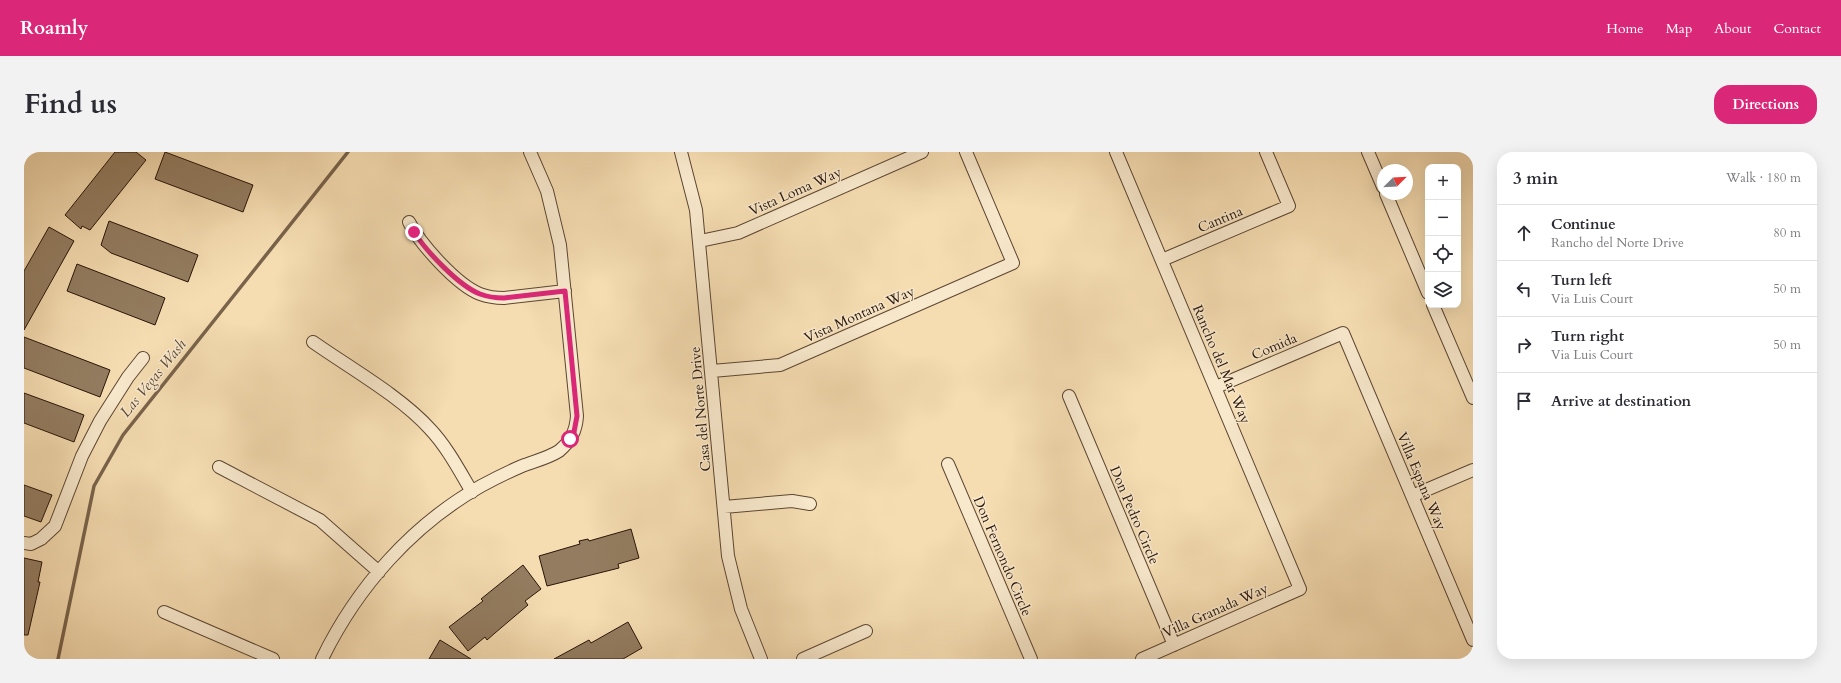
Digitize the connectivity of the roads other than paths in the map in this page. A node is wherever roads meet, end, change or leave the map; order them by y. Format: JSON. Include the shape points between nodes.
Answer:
{"nodes":[{"id":1,"x":530,"y":152,"type":"edge"},
{"id":2,"x":681,"y":152,"type":"edge"},
{"id":3,"x":922,"y":152,"type":"edge"},
{"id":4,"x":966,"y":152,"type":"edge"},
{"id":5,"x":1116,"y":152,"type":"edge"},
{"id":6,"x":1266,"y":152,"type":"edge"},
{"id":7,"x":1368,"y":152,"type":"edge"},
{"id":8,"x":1377,"y":173,"type":"edge"},
{"id":9,"x":1389,"y":200,"type":"edge"},
{"id":10,"x":409,"y":222,"type":"dead end"},
{"id":11,"x":700,"y":240,"type":"junction"},
{"id":12,"x":1162,"y":260,"type":"junction"},
{"id":13,"x":1425,"y":286,"type":"edge"},
{"id":14,"x":565,"y":291,"type":"junction"},
{"id":15,"x":1434,"y":308,"type":"edge"},
{"id":16,"x":1343,"y":333,"type":"joint"},
{"id":17,"x":313,"y":342,"type":"dead end"},
{"id":18,"x":143,"y":358,"type":"dead end"},
{"id":19,"x":712,"y":372,"type":"junction"},
{"id":20,"x":1216,"y":387,"type":"junction"},
{"id":21,"x":1069,"y":396,"type":"dead end"},
{"id":22,"x":1473,"y":398,"type":"edge"},
{"id":23,"x":948,"y":464,"type":"dead end"},
{"id":24,"x":219,"y":467,"type":"dead end"},
{"id":25,"x":1473,"y":470,"type":"edge"},
{"id":26,"x":472,"y":492,"type":"junction"},
{"id":27,"x":1412,"y":496,"type":"junction"},
{"id":28,"x":810,"y":504,"type":"dead end"},
{"id":29,"x":724,"y":507,"type":"junction"},
{"id":30,"x":24,"y":543,"type":"edge"},
{"id":31,"x":379,"y":572,"type":"junction"},
{"id":32,"x":1300,"y":589,"type":"joint"},
{"id":33,"x":164,"y":612,"type":"dead end"},
{"id":34,"x":866,"y":631,"type":"dead end"},
{"id":35,"x":1473,"y":640,"type":"edge"},
{"id":36,"x":1174,"y":645,"type":"junction"},
{"id":37,"x":273,"y":659,"type":"edge"},
{"id":38,"x":322,"y":659,"type":"edge"},
{"id":39,"x":761,"y":659,"type":"edge"},
{"id":40,"x":803,"y":659,"type":"edge"},
{"id":41,"x":1031,"y":659,"type":"edge"},
{"id":42,"x":1142,"y":659,"type":"edge"}],
"edges":[{"from":1,"to":14,"type":"street","via":[[554,215]]},
{"from":2,"to":11,"type":"street","name":"Casa del Norte Drive","via":[[696,210]]},
{"from":3,"to":11,"type":"street","name":"Vista Loma Way","via":[[738,233]]},
{"from":4,"to":19,"type":"street","name":"Vista Montana Way","via":[[1013,263],[780,365]]},
{"from":5,"to":12,"type":"street","name":"Rancho del Mar Way"},
{"from":6,"to":12,"type":"street","name":"Cantina","via":[[1289,206]]},
{"from":7,"to":8,"type":"street"},
{"from":9,"to":13,"type":"street"},
{"from":10,"to":14,"type":"street","via":[[427,250],[464,284],[479,294],[504,298]]},
{"from":11,"to":19,"type":"street","name":"Casa del Norte Drive"},
{"from":12,"to":20,"type":"street","name":"Rancho del Mar Way"},
{"from":14,"to":26,"type":"street","via":[[577,416],[574,432],[566,446],[556,453],[501,476]]},
{"from":15,"to":22,"type":"street"},
{"from":16,"to":20,"type":"street","name":"Comida"},
{"from":16,"to":27,"type":"street","name":"Villa Espana Way"},
{"from":17,"to":26,"type":"street","via":[[402,403],[422,420],[440,441]]},
{"from":18,"to":30,"type":"street","via":[[100,421],[82,456],[55,526],[41,539],[30,544]]},
{"from":19,"to":29,"type":"street","name":"Casa del Norte Drive"},
{"from":20,"to":32,"type":"street","name":"Rancho del Mar Way"},
{"from":21,"to":36,"type":"street","name":"Don Pedro Circle"},
{"from":23,"to":41,"type":"street","name":"Don Fernondo Circle"},
{"from":24,"to":31,"type":"street","via":[[320,520]]},
{"from":25,"to":27,"type":"street"},
{"from":26,"to":31,"type":"street","via":[[423,527]]},
{"from":27,"to":35,"type":"street","name":"Villa Espana Way"},
{"from":28,"to":29,"type":"street","via":[[792,501]]},
{"from":29,"to":39,"type":"street","name":"Casa del Norte Drive","via":[[728,556],[740,609]]},
{"from":31,"to":38,"type":"street","via":[[353,606]]},
{"from":32,"to":36,"type":"street","name":"Villa Granada Way"},
{"from":33,"to":37,"type":"street"},
{"from":34,"to":40,"type":"street"},
{"from":36,"to":42,"type":"street","name":"Villa Granada Way"}]}
